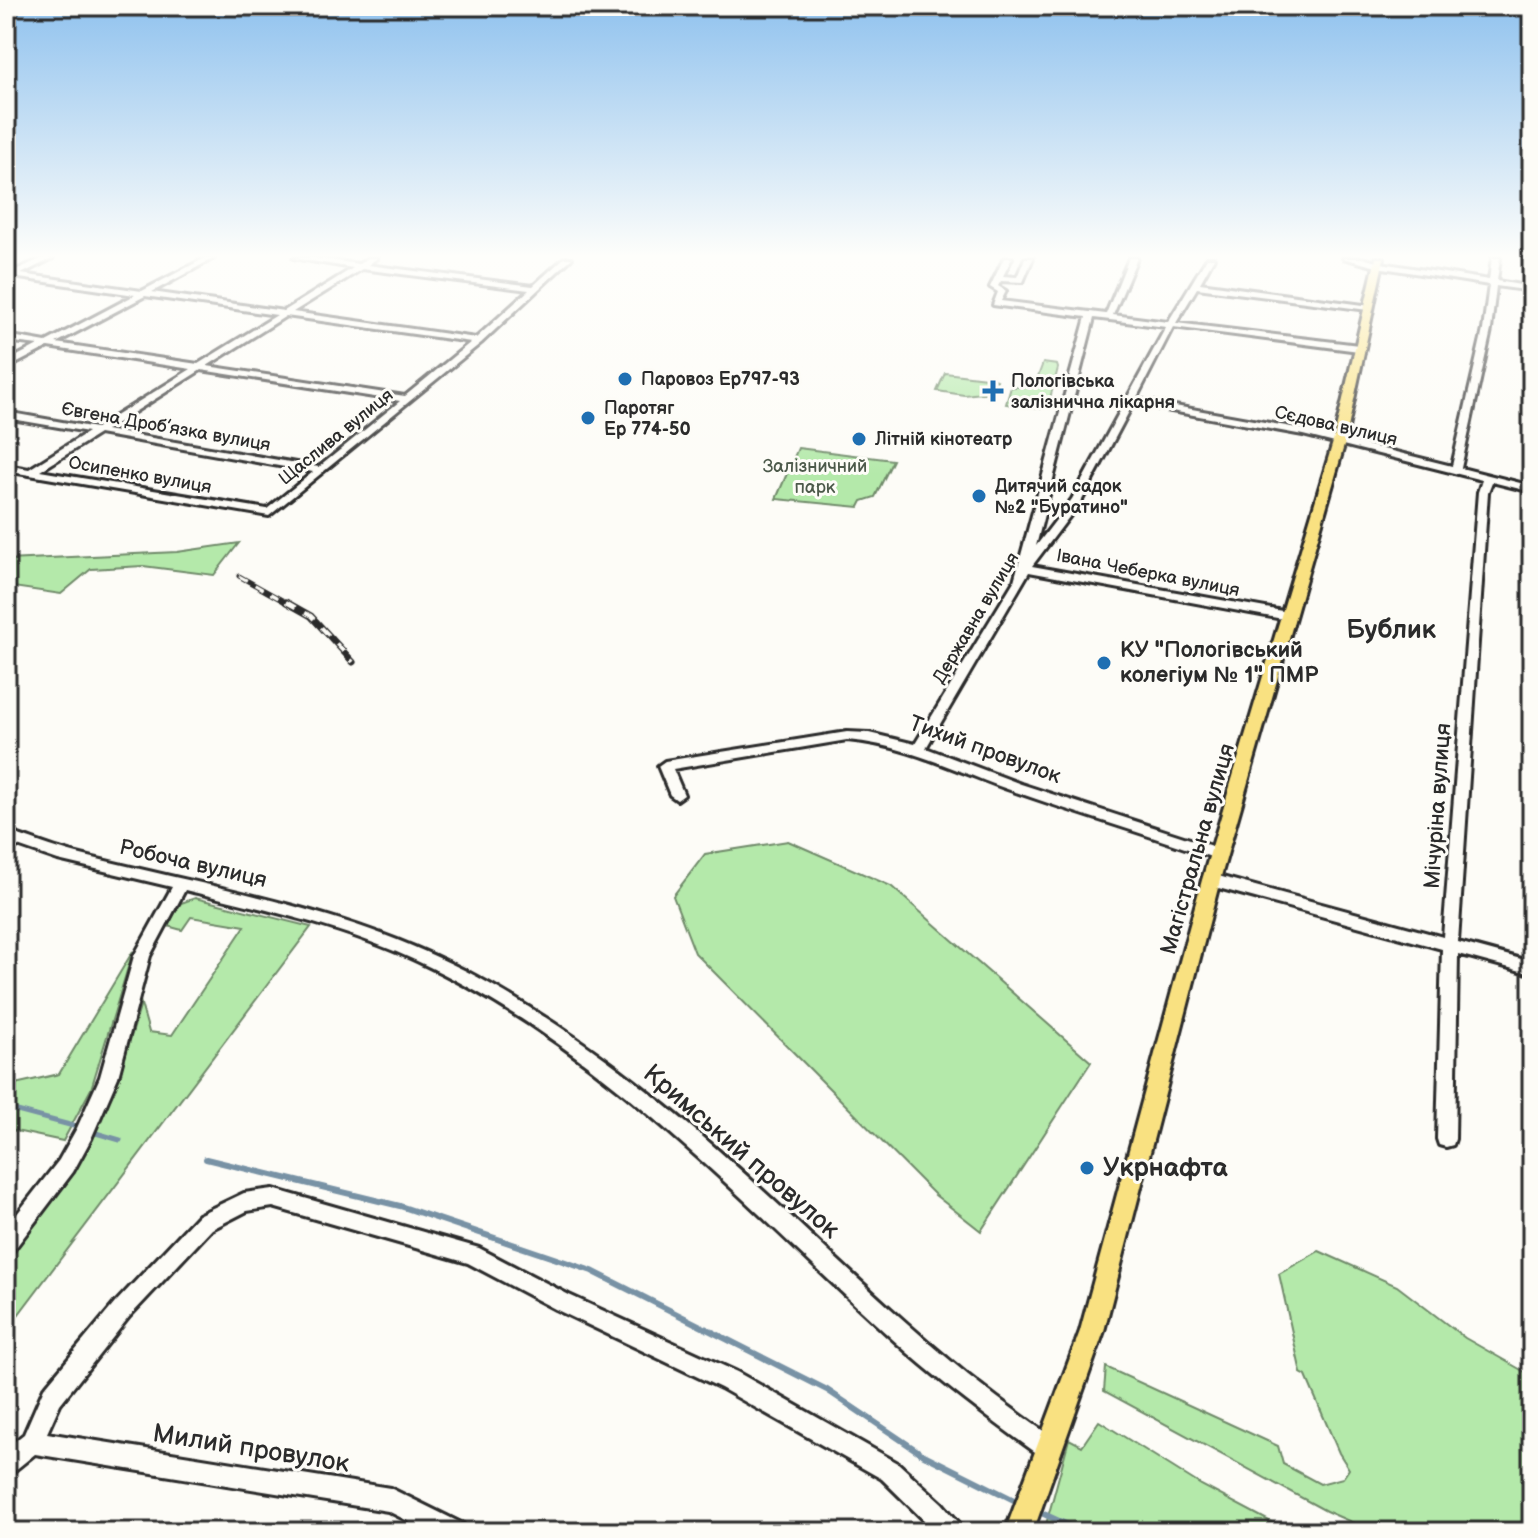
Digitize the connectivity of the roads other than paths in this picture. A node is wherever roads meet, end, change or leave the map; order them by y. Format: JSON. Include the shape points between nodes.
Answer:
{"nodes":[{"id":1,"x":75,"y":330,"type":"edge"},
{"id":2,"x":259,"y":330,"type":"edge"},
{"id":3,"x":401,"y":330,"type":"edge"},
{"id":4,"x":491,"y":330,"type":"edge"},
{"id":5,"x":1087,"y":330,"type":"edge"},
{"id":6,"x":1168,"y":330,"type":"edge"},
{"id":7,"x":1216,"y":330,"type":"edge"},
{"id":8,"x":1363,"y":330,"type":"edge"},
{"id":9,"x":1487,"y":330,"type":"edge"},
{"id":10,"x":6,"y":338,"type":"edge"},
{"id":11,"x":478,"y":341,"type":"junction"},
{"id":12,"x":48,"y":344,"type":"junction"},
{"id":13,"x":1359,"y":348,"type":"junction"},
{"id":14,"x":6,"y":366,"type":"edge"},
{"id":15,"x":198,"y":367,"type":"junction"},
{"id":16,"x":407,"y":399,"type":"junction"},
{"id":17,"x":1132,"y":401,"type":"junction"},
{"id":18,"x":6,"y":415,"type":"edge"},
{"id":19,"x":96,"y":431,"type":"junction"},
{"id":20,"x":1339,"y":442,"type":"junction"},
{"id":21,"x":6,"y":468,"type":"edge"},
{"id":22,"x":321,"y":470,"type":"junction"},
{"id":23,"x":1456,"y":470,"type":"junction"},
{"id":24,"x":30,"y":473,"type":"junction"},
{"id":25,"x":1488,"y":478,"type":"junction"},
{"id":26,"x":1532,"y":489,"type":"edge"},
{"id":27,"x":269,"y":513,"type":"joint"},
{"id":28,"x":1025,"y":568,"type":"junction"},
{"id":29,"x":1288,"y":616,"type":"junction"},
{"id":30,"x":919,"y":748,"type":"junction"},
{"id":31,"x":677,"y":795,"type":"dead end"},
{"id":32,"x":6,"y":836,"type":"edge"},
{"id":33,"x":1219,"y":854,"type":"junction"},
{"id":34,"x":1211,"y":880,"type":"junction"},
{"id":35,"x":181,"y":884,"type":"junction"},
{"id":36,"x":370,"y":933,"type":"joint"},
{"id":37,"x":1450,"y":946,"type":"junction"},
{"id":38,"x":1532,"y":968,"type":"edge"},
{"id":39,"x":1446,"y":1139,"type":"dead end"},
{"id":40,"x":6,"y":1244,"type":"edge"},
{"id":41,"x":32,"y":1442,"type":"junction"},
{"id":42,"x":1050,"y":1449,"type":"junction"},
{"id":43,"x":6,"y":1463,"type":"edge"},
{"id":44,"x":423,"y":1524,"type":"edge"},
{"id":45,"x":455,"y":1532,"type":"edge"},
{"id":46,"x":952,"y":1532,"type":"edge"},
{"id":47,"x":1019,"y":1532,"type":"edge"}],
"edges":[{"from":1,"to":12,"type":"street"},
{"from":2,"to":15,"type":"street"},
{"from":3,"to":11,"type":"street"},
{"from":4,"to":11,"type":"street","name":"Щаслива вулиця"},
{"from":5,"to":28,"type":"street","name":"Івана Чеберка вулиця"},
{"from":6,"to":17,"type":"street","name":"Державна вулиця"},
{"from":7,"to":13,"type":"street"},
{"from":8,"to":13,"type":"main road","name":"Магістральна вулиця"},
{"from":9,"to":23,"type":"street"},
{"from":10,"to":12,"type":"street"},
{"from":11,"to":16,"type":"street","name":"Щаслива вулиця"},
{"from":12,"to":14,"type":"street"},
{"from":12,"to":15,"type":"street"},
{"from":13,"to":20,"type":"main road","name":"Магістральна вулиця"},
{"from":15,"to":16,"type":"street"},
{"from":15,"to":19,"type":"street"},
{"from":16,"to":22,"type":"street","name":"Щаслива вулиця"},
{"from":17,"to":20,"type":"street","name":"Сєдова вулиця"},
{"from":17,"to":28,"type":"street","name":"Державна вулиця","via":[[1074,505]]},
{"from":18,"to":19,"type":"street","name":"Євгена Дроб’язка вулиця"},
{"from":19,"to":22,"type":"street","name":"Євгена Дроб’язка вулиця"},
{"from":19,"to":24,"type":"street"},
{"from":20,"to":23,"type":"street","name":"Сєдова вулиця"},
{"from":20,"to":29,"type":"main road","name":"Магістральна вулиця"},
{"from":21,"to":24,"type":"street","name":"Осипенко вулиця"},
{"from":22,"to":27,"type":"street","name":"Щаслива вулиця"},
{"from":23,"to":25,"type":"street","name":"Сєдова вулиця"},
{"from":24,"to":27,"type":"street","name":"Осипенко вулиця"},
{"from":25,"to":26,"type":"street","name":"Сєдова вулиця"},
{"from":25,"to":37,"type":"street","name":"Мічуріна вулиця"},
{"from":28,"to":29,"type":"street","name":"Івана Чеберка вулиця"},
{"from":28,"to":30,"type":"street","name":"Державна вулиця"},
{"from":29,"to":33,"type":"main road","name":"Магістральна вулиця"},
{"from":30,"to":31,"type":"street","name":"Тихий провулок","via":[[847,736],[665,766]]},
{"from":30,"to":33,"type":"street","name":"Тихий провулок","via":[[1016,787]]},
{"from":32,"to":35,"type":"street","name":"Робоча вулиця","via":[[71,858]]},
{"from":33,"to":34,"type":"main road","name":"Магістральна вулиця"},
{"from":34,"to":37,"type":"street"},
{"from":34,"to":42,"type":"main road","name":"Магістральна вулиця","via":[[1092,1331]]},
{"from":35,"to":36,"type":"street","name":"Робоча вулиця"},
{"from":35,"to":40,"type":"street","via":[[142,956],[109,1077],[84,1133],[66,1166]]},
{"from":36,"to":42,"type":"street","name":"Кримський провулок","via":[[463,977],[632,1089],[967,1390]]},
{"from":37,"to":38,"type":"street"},
{"from":37,"to":39,"type":"street","name":"Мічуріна вулиця"},
{"from":41,"to":43,"type":"street"},
{"from":41,"to":44,"type":"street","name":"Милий провулок","via":[[390,1500]]},
{"from":41,"to":46,"type":"street","via":[[52,1396],[122,1310],[205,1222],[244,1202],[273,1198],[472,1255],[729,1380],[890,1471]]},
{"from":42,"to":47,"type":"main road","name":"Магістральна вулиця"},
{"from":44,"to":45,"type":"street","name":"Милий провулок"}]}
